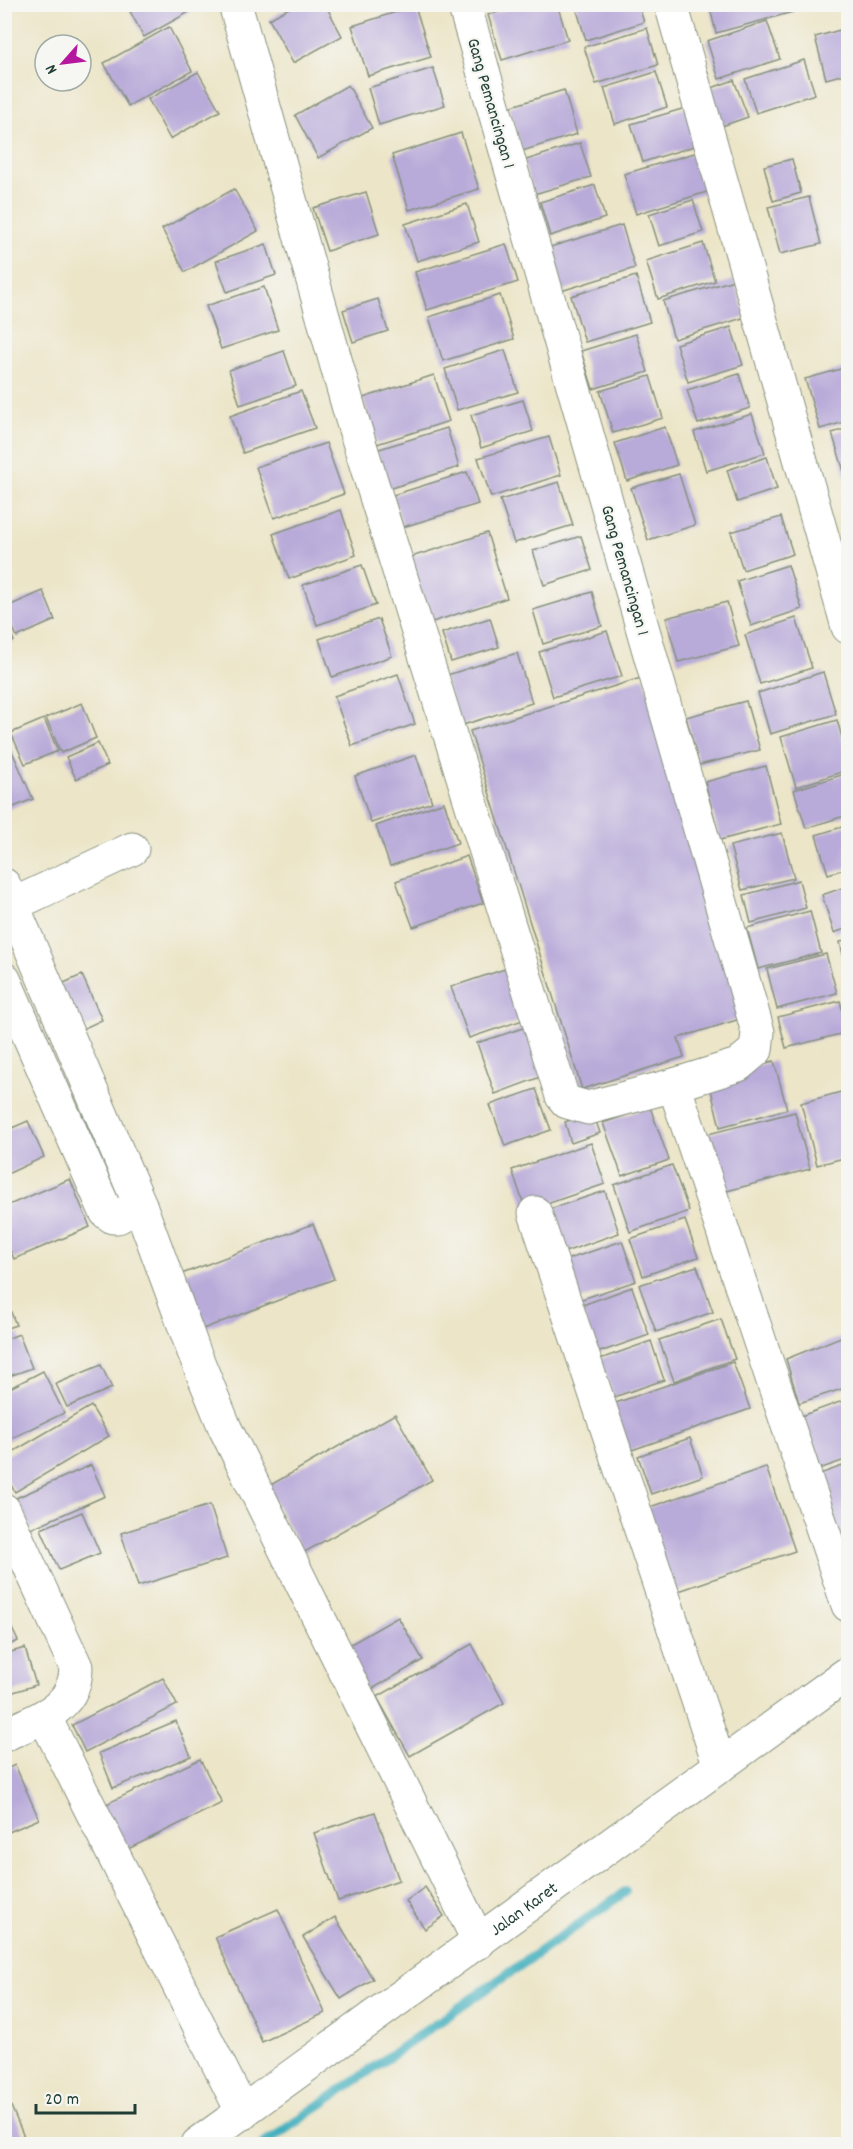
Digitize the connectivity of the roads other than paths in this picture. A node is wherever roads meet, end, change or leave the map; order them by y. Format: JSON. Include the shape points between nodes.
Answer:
{"nodes":[{"id":1,"x":235,"y":4,"type":"edge"},
{"id":2,"x":464,"y":4,"type":"edge"},
{"id":3,"x":670,"y":4,"type":"edge"},
{"id":4,"x":849,"y":627,"type":"edge"},
{"id":5,"x":132,"y":849,"type":"dead end"},
{"id":6,"x":8,"y":895,"type":"edge"},
{"id":7,"x":4,"y":979,"type":"edge"},
{"id":8,"x":674,"y":1085,"type":"junction"},
{"id":9,"x":140,"y":1205,"type":"junction"},
{"id":10,"x":535,"y":1213,"type":"dead end"},
{"id":11,"x":4,"y":1510,"type":"edge"},
{"id":12,"x":849,"y":1605,"type":"edge"},
{"id":13,"x":849,"y":1673,"type":"edge"},
{"id":14,"x":44,"y":1716,"type":"junction"},
{"id":15,"x":4,"y":1735,"type":"edge"},
{"id":16,"x":720,"y":1766,"type":"junction"},
{"id":17,"x":479,"y":1942,"type":"junction"},
{"id":18,"x":243,"y":2114,"type":"junction"},
{"id":19,"x":198,"y":2145,"type":"edge"}],
"edges":[{"from":1,"to":8,"type":"street","name":"Gang Pemancingan 1","via":[[351,416],[562,1096],[567,1102],[588,1108]]},
{"from":2,"to":8,"type":"street","name":"Gang Pemancingan 1","via":[[758,1032],[756,1050],[738,1065]]},
{"from":3,"to":4,"type":"street"},
{"from":5,"to":6,"type":"street"},
{"from":6,"to":9,"type":"street"},
{"from":7,"to":9,"type":"street","via":[[106,1212],[117,1217]]},
{"from":8,"to":12,"type":"street"},
{"from":9,"to":17,"type":"street","via":[[225,1428]]},
{"from":10,"to":16,"type":"street"},
{"from":11,"to":14,"type":"street","via":[[76,1667],[71,1693],[63,1704]]},
{"from":13,"to":16,"type":"street","name":"Jalan Karet"},
{"from":14,"to":15,"type":"street"},
{"from":14,"to":18,"type":"street"},
{"from":16,"to":17,"type":"street","name":"Jalan Karet"},
{"from":17,"to":18,"type":"street","name":"Jalan Karet"},
{"from":18,"to":19,"type":"street","name":"Jalan Karet"}]}
